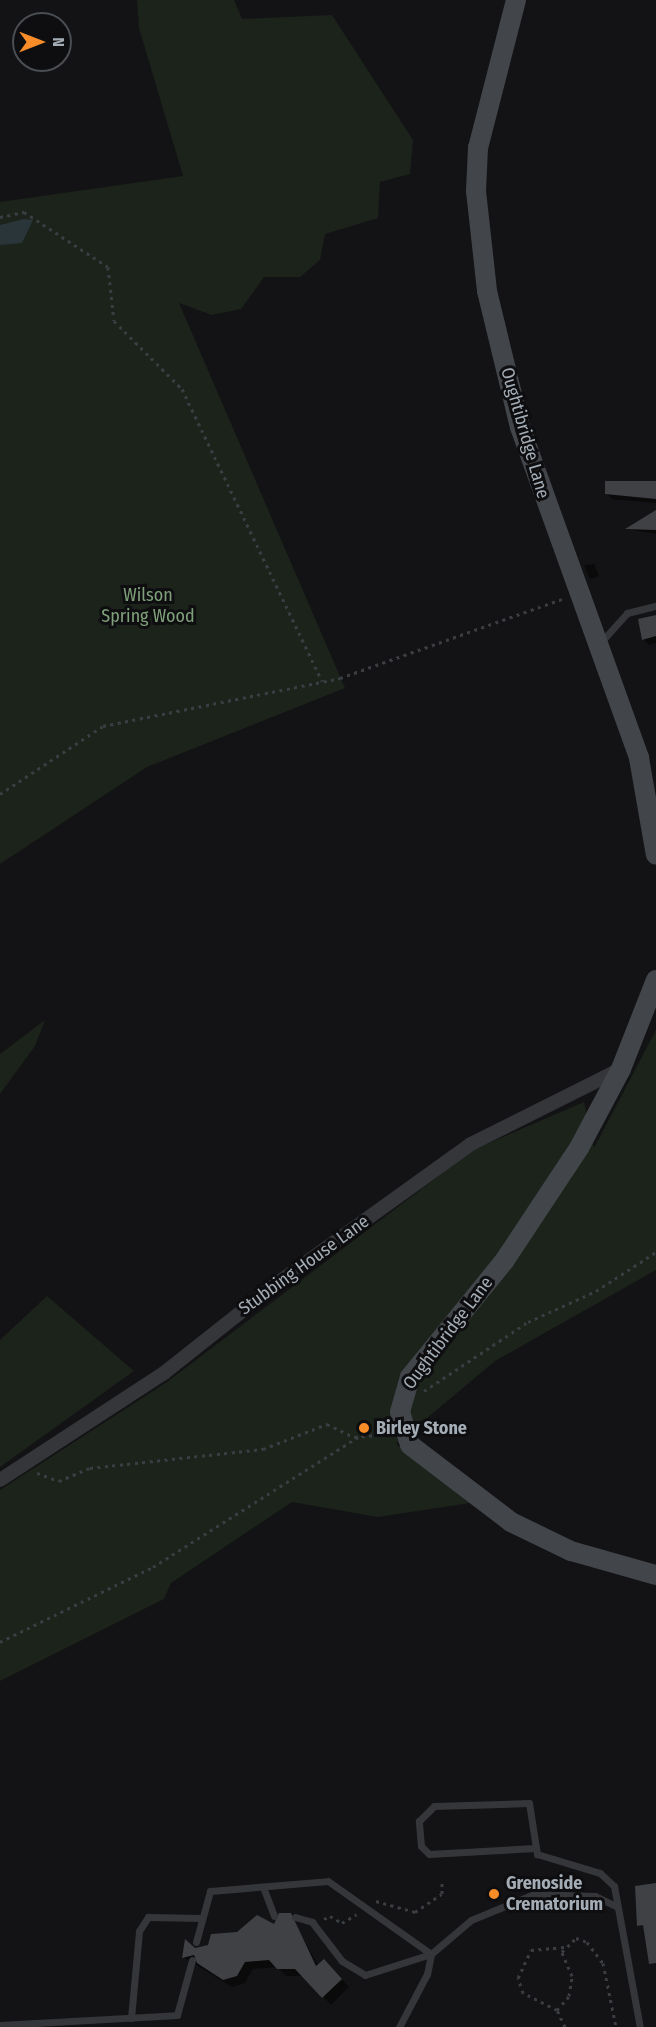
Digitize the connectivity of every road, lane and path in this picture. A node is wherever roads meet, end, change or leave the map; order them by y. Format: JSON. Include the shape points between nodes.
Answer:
{"nodes":[{"id":1,"x":516,"y":0,"type":"edge"},
{"id":2,"x":0,"y":217,"type":"edge"},
{"id":3,"x":579,"y":593,"type":"junction"},
{"id":4,"x":656,"y":606,"type":"edge"},
{"id":5,"x":599,"y":643,"type":"junction"},
{"id":6,"x":322,"y":681,"type":"junction"},
{"id":7,"x":0,"y":794,"type":"edge"},
{"id":8,"x":656,"y":855,"type":"edge"},
{"id":9,"x":656,"y":980,"type":"edge"},
{"id":10,"x":621,"y":1069,"type":"junction"},
{"id":11,"x":656,"y":1252,"type":"edge"},
{"id":12,"x":401,"y":1413,"type":"junction"},
{"id":13,"x":354,"y":1437,"type":"junction"},
{"id":14,"x":31,"y":1461,"type":"junction"},
{"id":15,"x":0,"y":1480,"type":"edge"},
{"id":16,"x":656,"y":1575,"type":"edge"},
{"id":17,"x":0,"y":1642,"type":"edge"},
{"id":18,"x":535,"y":1848,"type":"junction"},
{"id":19,"x":262,"y":1887,"type":"junction"},
{"id":20,"x":618,"y":1907,"type":"junction"},
{"id":21,"x":274,"y":1916,"type":"dead end"},
{"id":22,"x":295,"y":1917,"type":"dead end"},
{"id":23,"x":202,"y":1918,"type":"junction"},
{"id":24,"x":196,"y":1942,"type":"dead end"},
{"id":25,"x":565,"y":1947,"type":"junction"},
{"id":26,"x":431,"y":1954,"type":"junction"},
{"id":27,"x":192,"y":1960,"type":"dead end"},
{"id":28,"x":557,"y":2010,"type":"junction"},
{"id":29,"x":130,"y":2018,"type":"junction"},
{"id":30,"x":0,"y":2025,"type":"edge"},
{"id":31,"x":399,"y":2027,"type":"edge"},
{"id":32,"x":565,"y":2027,"type":"edge"},
{"id":33,"x":616,"y":2027,"type":"edge"},
{"id":34,"x":640,"y":2027,"type":"edge"}],
"edges":[{"from":1,"to":3,"type":"street","name":"Oughtibridge Lane","via":[[478,148],[480,244],[520,428]]},
{"from":2,"to":6,"type":"path","via":[[24,212],[108,267],[114,321],[182,389]]},
{"from":3,"to":5,"type":"street","name":"Oughtibridge Lane"},
{"from":3,"to":6,"type":"path"},
{"from":4,"to":5,"type":"lane","via":[[627,613]]},
{"from":5,"to":8,"type":"street","name":"Oughtibridge Lane","via":[[639,758]]},
{"from":6,"to":7,"type":"path","via":[[103,726]]},
{"from":9,"to":10,"type":"street","name":"Oughtibridge Lane"},
{"from":10,"to":12,"type":"street","name":"Oughtibridge Lane","via":[[553,1191],[410,1377]]},
{"from":10,"to":14,"type":"street","name":"Stubbing House Lane","via":[[471,1144],[164,1373]]},
{"from":11,"to":12,"type":"path","via":[[597,1291],[528,1322],[420,1394]]},
{"from":12,"to":13,"type":"path"},
{"from":12,"to":13,"type":"path"},
{"from":12,"to":16,"type":"street","via":[[426,1460],[511,1522],[571,1551]]},
{"from":13,"to":14,"type":"path","via":[[327,1424],[262,1449],[90,1468],[59,1481],[38,1473]]},
{"from":13,"to":17,"type":"path","via":[[153,1567]]},
{"from":14,"to":15,"type":"street","name":"Stubbing House Lane"},
{"from":18,"to":18,"type":"lane","via":[[429,1854],[421,1846],[419,1821],[434,1806],[523,1801],[533,1810]]},
{"from":18,"to":20,"type":"lane","via":[[544,1857],[607,1877]]},
{"from":19,"to":21,"type":"lane"},
{"from":19,"to":23,"type":"lane","via":[[210,1891]]},
{"from":19,"to":26,"type":"lane","via":[[328,1881]]},
{"from":20,"to":26,"type":"lane","via":[[596,1896],[534,1894],[471,1920]]},
{"from":20,"to":34,"type":"lane"},
{"from":22,"to":26,"type":"lane","via":[[312,1922],[342,1961],[365,1974]]},
{"from":23,"to":24,"type":"lane"},
{"from":23,"to":29,"type":"lane","via":[[148,1917],[139,1931]]},
{"from":25,"to":28,"type":"path","via":[[572,1984]]},
{"from":25,"to":28,"type":"path","via":[[531,1950],[518,1978],[523,1993]]},
{"from":25,"to":33,"type":"path","via":[[576,1938],[587,1942],[603,1963]]},
{"from":26,"to":31,"type":"lane","via":[[427,1974]]},
{"from":27,"to":29,"type":"lane","via":[[177,2015]]},
{"from":28,"to":32,"type":"path"},
{"from":29,"to":30,"type":"lane"}]}
